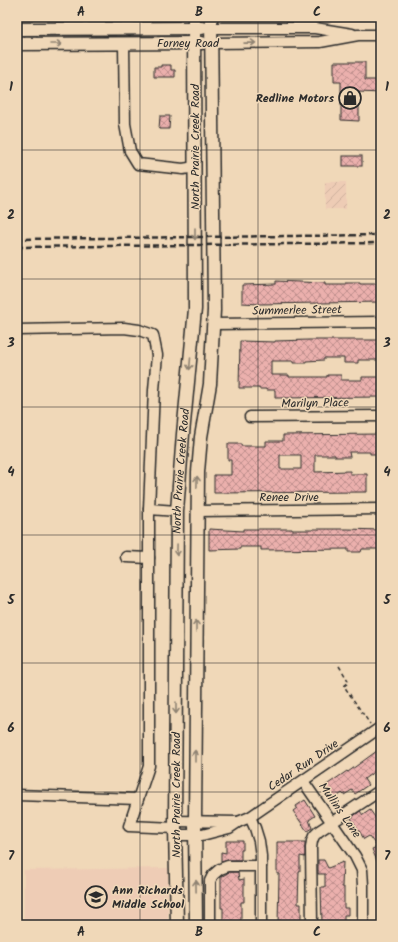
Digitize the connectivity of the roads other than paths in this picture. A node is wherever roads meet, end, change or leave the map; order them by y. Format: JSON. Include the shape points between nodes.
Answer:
{"nodes":[{"id":1,"x":194,"y":22,"type":"edge"},
{"id":2,"x":17,"y":29,"type":"edge"},
{"id":3,"x":211,"y":31,"type":"edge"},
{"id":4,"x":358,"y":35,"type":"junction"},
{"id":5,"x":381,"y":35,"type":"edge"},
{"id":6,"x":194,"y":43,"type":"junction"},
{"id":7,"x":17,"y":44,"type":"edge"},
{"id":8,"x":124,"y":44,"type":"junction"},
{"id":9,"x":212,"y":166,"type":"junction"},
{"id":10,"x":195,"y":167,"type":"junction"},
{"id":11,"x":381,"y":322,"type":"edge"},
{"id":12,"x":213,"y":324,"type":"junction"},
{"id":13,"x":17,"y":330,"type":"edge"},
{"id":14,"x":381,"y":416,"type":"edge"},
{"id":15,"x":250,"y":417,"type":"dead end"},
{"id":16,"x":149,"y":509,"type":"junction"},
{"id":17,"x":381,"y":509,"type":"edge"},
{"id":18,"x":177,"y":511,"type":"junction"},
{"id":19,"x":197,"y":511,"type":"junction"},
{"id":20,"x":126,"y":557,"type":"dead end"},
{"id":21,"x":149,"y":558,"type":"junction"},
{"id":22,"x":176,"y":679,"type":"junction"},
{"id":23,"x":196,"y":679,"type":"junction"},
{"id":24,"x":381,"y":728,"type":"edge"},
{"id":25,"x":303,"y":780,"type":"junction"},
{"id":26,"x":17,"y":795,"type":"edge"},
{"id":27,"x":379,"y":795,"type":"edge"},
{"id":28,"x":138,"y":799,"type":"junction"},
{"id":29,"x":250,"y":817,"type":"junction"},
{"id":30,"x":195,"y":822,"type":"junction"},
{"id":31,"x":238,"y":822,"type":"junction"},
{"id":32,"x":332,"y":822,"type":"junction"},
{"id":33,"x":175,"y":828,"type":"junction"},
{"id":34,"x":196,"y":836,"type":"junction"},
{"id":35,"x":261,"y":866,"type":"junction"},
{"id":36,"x":177,"y":925,"type":"edge"},
{"id":37,"x":196,"y":925,"type":"edge"},
{"id":38,"x":210,"y":925,"type":"edge"},
{"id":39,"x":261,"y":925,"type":"edge"},
{"id":40,"x":312,"y":925,"type":"edge"},
{"id":41,"x":364,"y":925,"type":"edge"}],
"edges":[{"from":1,"to":2,"type":"main road","name":"Forney Road"},
{"from":1,"to":3,"type":"main road","name":"Forney Road"},
{"from":1,"to":6,"type":"main road","name":"North Prairie Creek Road"},
{"from":3,"to":4,"type":"street","name":"Forney Road","via":[[315,28]]},
{"from":3,"to":4,"type":"street","name":"Forney Road","one_way":true,"via":[[320,42]]},
{"from":3,"to":6,"type":"main road","name":"Forney Road"},
{"from":3,"to":9,"type":"main road","name":"North Prairie Creek Road"},
{"from":4,"to":5,"type":"street","name":"Forney Road"},
{"from":6,"to":8,"type":"main road","name":"Forney Road"},
{"from":6,"to":10,"type":"main road","name":"North Prairie Creek Road"},
{"from":7,"to":8,"type":"main road","name":"Forney Road","one_way":true},
{"from":8,"to":10,"type":"street","via":[[125,124],[130,151],[138,164]]},
{"from":9,"to":10,"type":"main road"},
{"from":9,"to":12,"type":"main road","name":"North Prairie Creek Road"},
{"from":10,"to":18,"type":"main road","name":"North Prairie Creek Road","one_way":true,"via":[[195,309]]},
{"from":11,"to":12,"type":"street","name":"Summerlee Street"},
{"from":19,"to":12,"type":"main road","name":"North Prairie Creek Road","one_way":true,"via":[[198,472],[210,384]]},
{"from":13,"to":16,"type":"street","via":[[124,328],[153,335],[157,355]]},
{"from":14,"to":15,"type":"street","name":"Marilyn Place"},
{"from":16,"to":18,"type":"street"},
{"from":16,"to":21,"type":"street"},
{"from":17,"to":19,"type":"street","name":"Renee Drive"},
{"from":18,"to":19,"type":"main road"},
{"from":18,"to":22,"type":"main road","name":"North Prairie Creek Road","one_way":true},
{"from":23,"to":19,"type":"main road","name":"North Prairie Creek Road","one_way":true},
{"from":20,"to":21,"type":"street"},
{"from":21,"to":28,"type":"street","via":[[149,766]]},
{"from":22,"to":23,"type":"main road"},
{"from":22,"to":33,"type":"main road","name":"North Prairie Creek Road","one_way":true},
{"from":30,"to":23,"type":"main road","name":"North Prairie Creek Road","one_way":true},
{"from":24,"to":25,"type":"street","name":"Cedar Run Drive"},
{"from":25,"to":29,"type":"street","name":"Cedar Run Drive"},
{"from":25,"to":32,"type":"street","name":"Mullins Lane"},
{"from":26,"to":28,"type":"street"},
{"from":27,"to":32,"type":"street"},
{"from":28,"to":33,"type":"street","via":[[129,826]]},
{"from":29,"to":31,"type":"street","name":"Cedar Run Drive"},
{"from":29,"to":35,"type":"street","via":[[259,842]]},
{"from":30,"to":31,"type":"street"},
{"from":30,"to":33,"type":"street"},
{"from":30,"to":34,"type":"main road","name":"North Prairie Creek Road"},
{"from":31,"to":34,"type":"street","name":"Cedar Run Drive","via":[[229,828]]},
{"from":32,"to":40,"type":"street","via":[[319,831],[312,841]]},
{"from":32,"to":41,"type":"street","name":"Mullins Lane","via":[[362,870]]},
{"from":33,"to":34,"type":"street","name":"Cedar Run Drive"},
{"from":33,"to":36,"type":"main road","name":"North Prairie Creek Road"},
{"from":37,"to":34,"type":"main road","name":"North Prairie Creek Road","one_way":true},
{"from":35,"to":38,"type":"street","via":[[228,866],[213,875],[210,881]]},
{"from":35,"to":39,"type":"street"}]}
